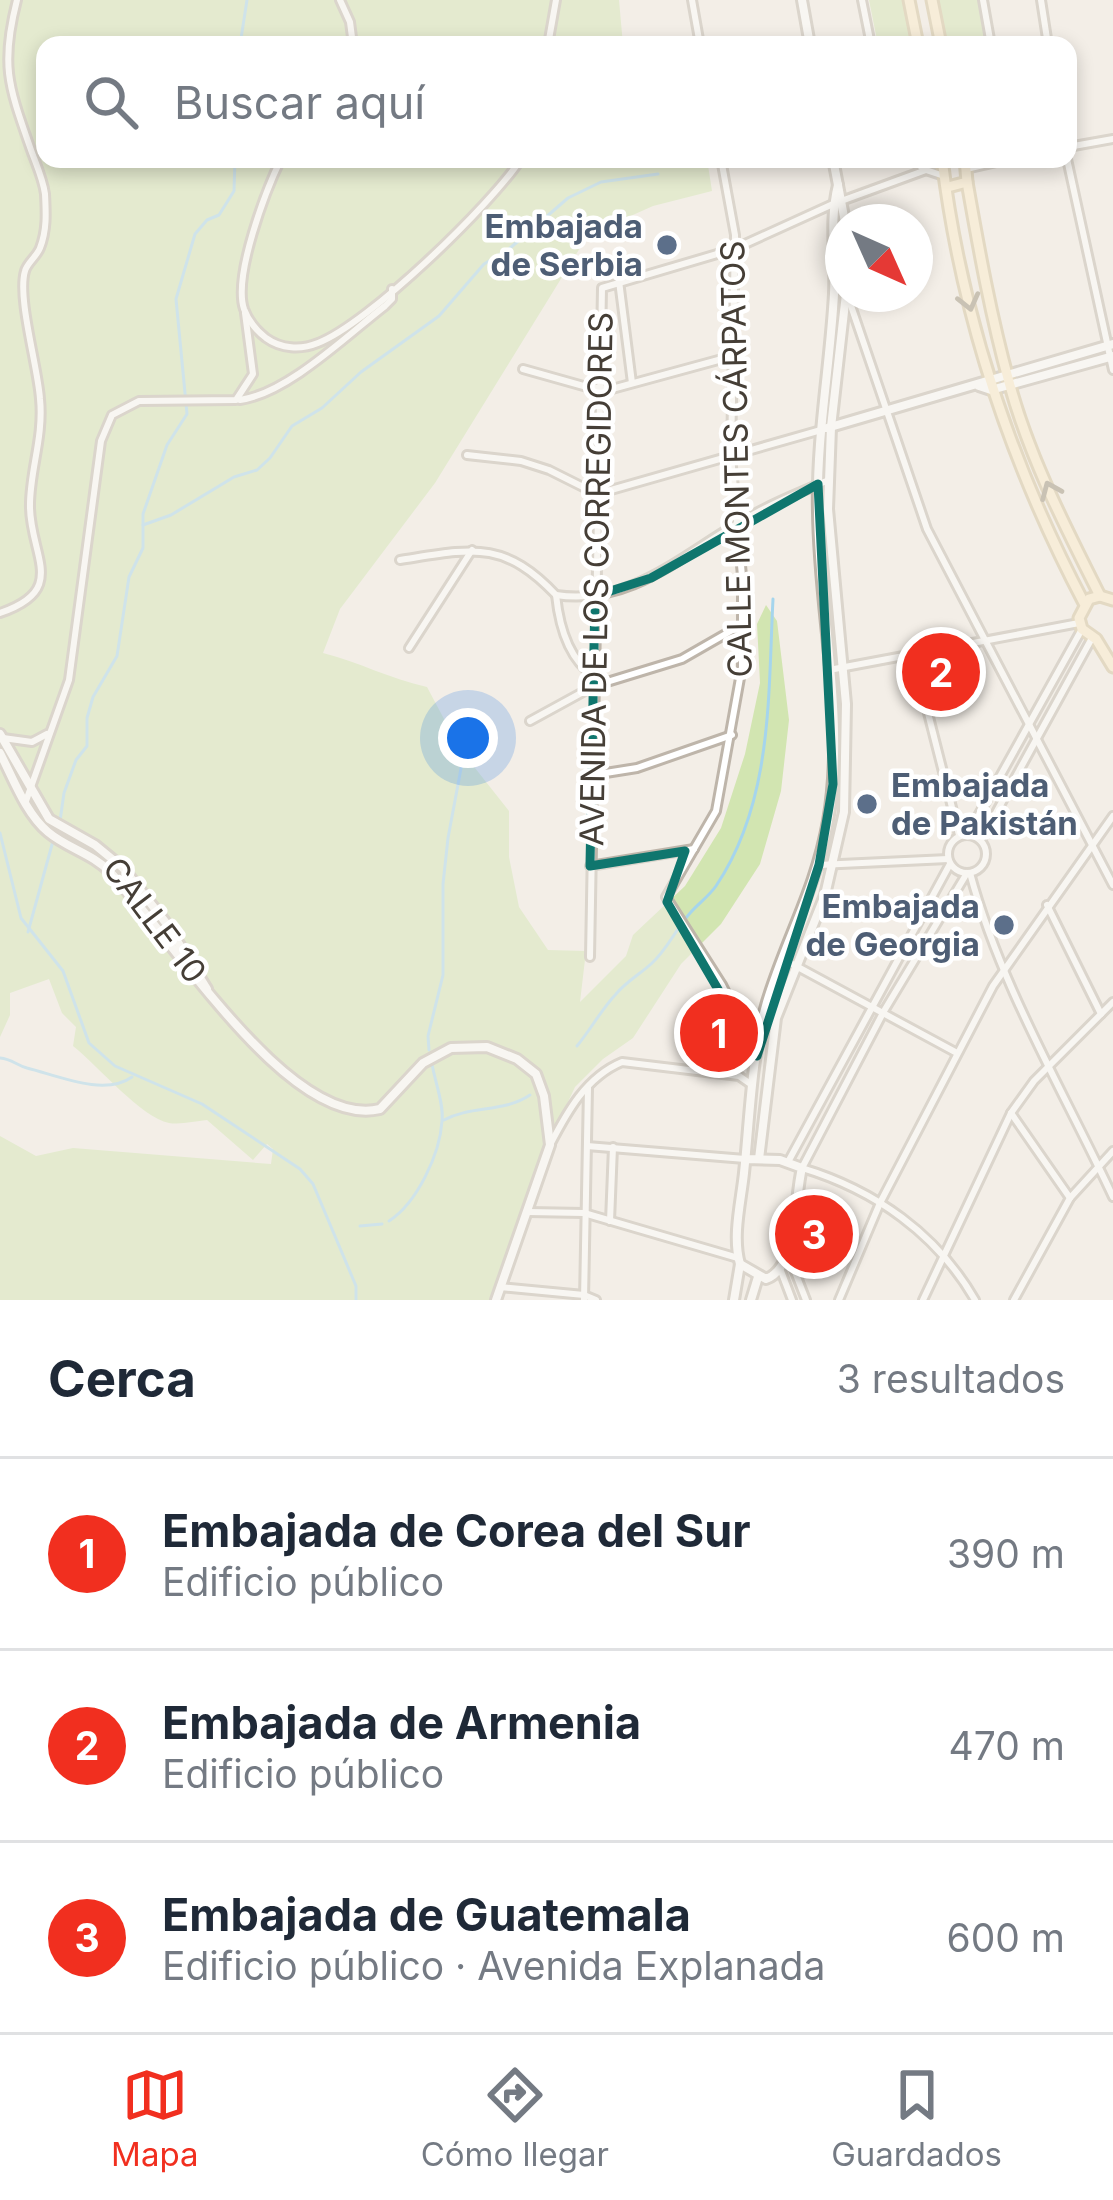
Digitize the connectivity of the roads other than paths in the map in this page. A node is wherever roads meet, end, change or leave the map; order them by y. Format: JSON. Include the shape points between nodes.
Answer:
{"nodes":[{"id":1,"x":17,"y":0,"type":"edge"},
{"id":2,"x":340,"y":0,"type":"edge"},
{"id":3,"x":556,"y":0,"type":"edge"},
{"id":4,"x":692,"y":0,"type":"edge"},
{"id":5,"x":802,"y":0,"type":"edge"},
{"id":6,"x":862,"y":0,"type":"edge"},
{"id":7,"x":909,"y":0,"type":"edge"},
{"id":8,"x":932,"y":0,"type":"edge"},
{"id":9,"x":983,"y":0,"type":"edge"},
{"id":10,"x":1040,"y":0,"type":"edge"},
{"id":11,"x":352,"y":36,"type":"edge"},
{"id":12,"x":550,"y":36,"type":"edge"},
{"id":13,"x":698,"y":36,"type":"edge"},
{"id":14,"x":809,"y":36,"type":"edge"},
{"id":15,"x":869,"y":36,"type":"edge"},
{"id":16,"x":916,"y":36,"type":"edge"},
{"id":17,"x":939,"y":36,"type":"edge"},
{"id":18,"x":989,"y":36,"type":"edge"},
{"id":19,"x":1046,"y":36,"type":"edge"},
{"id":20,"x":1113,"y":139,"type":"edge"},
{"id":21,"x":1077,"y":145,"type":"edge"},
{"id":22,"x":36,"y":164,"type":"edge"},
{"id":23,"x":37,"y":168,"type":"edge"},
{"id":24,"x":277,"y":168,"type":"edge"},
{"id":25,"x":514,"y":168,"type":"edge"},
{"id":26,"x":722,"y":168,"type":"edge"},
{"id":27,"x":835,"y":168,"type":"edge"},
{"id":28,"x":923,"y":168,"type":"edge"},
{"id":29,"x":943,"y":168,"type":"edge"},
{"id":30,"x":966,"y":168,"type":"edge"},
{"id":31,"x":1069,"y":168,"type":"edge"},
{"id":32,"x":926,"y":170,"type":"junction"},
{"id":33,"x":946,"y":182,"type":"junction"},
{"id":34,"x":968,"y":182,"type":"junction"},
{"id":35,"x":838,"y":202,"type":"junction"},
{"id":36,"x":734,"y":249,"type":"junction"},
{"id":37,"x":619,"y":281,"type":"junction"},
{"id":38,"x":392,"y":290,"type":"junction"},
{"id":39,"x":841,"y":312,"type":"edge"},
{"id":40,"x":850,"y":312,"type":"edge"},
{"id":41,"x":245,"y":313,"type":"junction"},
{"id":42,"x":1110,"y":351,"type":"edge"},
{"id":43,"x":733,"y":356,"type":"junction"},
{"id":44,"x":523,"y":369,"type":"dead end"},
{"id":45,"x":1113,"y":370,"type":"edge"},
{"id":46,"x":1008,"y":381,"type":"junction"},
{"id":47,"x":632,"y":383,"type":"junction"},
{"id":48,"x":986,"y":386,"type":"junction"},
{"id":49,"x":600,"y":390,"type":"junction"},
{"id":50,"x":236,"y":400,"type":"junction"},
{"id":51,"x":887,"y":410,"type":"junction"},
{"id":52,"x":826,"y":429,"type":"junction"},
{"id":53,"x":467,"y":455,"type":"dead end"},
{"id":54,"x":731,"y":456,"type":"junction"},
{"id":55,"x":829,"y":480,"type":"junction"},
{"id":56,"x":818,"y":484,"type":"junction"},
{"id":57,"x":597,"y":494,"type":"junction"},
{"id":58,"x":736,"y":524,"type":"junction"},
{"id":59,"x":473,"y":548,"type":"junction"},
{"id":60,"x":400,"y":560,"type":"dead end"},
{"id":61,"x":556,"y":595,"type":"junction"},
{"id":62,"x":596,"y":596,"type":"junction"},
{"id":63,"x":1100,"y":596,"type":"junction"},
{"id":64,"x":1113,"y":600,"type":"edge"},
{"id":65,"x":1084,"y":603,"type":"junction"},
{"id":66,"x":0,"y":614,"type":"edge"},
{"id":67,"x":743,"y":623,"type":"junction"},
{"id":68,"x":1081,"y":626,"type":"junction"},
{"id":69,"x":1112,"y":636,"type":"edge"},
{"id":70,"x":1094,"y":638,"type":"junction"},
{"id":71,"x":983,"y":640,"type":"junction"},
{"id":72,"x":409,"y":648,"type":"dead end"},
{"id":73,"x":913,"y":654,"type":"junction"},
{"id":74,"x":842,"y":668,"type":"junction"},
{"id":75,"x":1113,"y":668,"type":"edge"},
{"id":76,"x":829,"y":670,"type":"junction"},
{"id":77,"x":594,"y":676,"type":"junction"},
{"id":78,"x":594,"y":686,"type":"junction"},
{"id":79,"x":530,"y":721,"type":"dead end"},
{"id":80,"x":1030,"y":727,"type":"junction"},
{"id":81,"x":50,"y":732,"type":"junction"},
{"id":82,"x":732,"y":735,"type":"junction"},
{"id":83,"x":1,"y":737,"type":"edge"},
{"id":84,"x":1036,"y":740,"type":"junction"},
{"id":85,"x":0,"y":753,"type":"edge"},
{"id":86,"x":593,"y":775,"type":"junction"},
{"id":87,"x":27,"y":796,"type":"junction"},
{"id":88,"x":1113,"y":816,"type":"edge"},
{"id":89,"x":964,"y":835,"type":"junction"},
{"id":90,"x":981,"y":840,"type":"junction"},
{"id":91,"x":1092,"y":845,"type":"junction"},
{"id":92,"x":697,"y":849,"type":"junction"},
{"id":93,"x":949,"y":861,"type":"junction"},
{"id":94,"x":819,"y":865,"type":"junction"},
{"id":95,"x":833,"y":865,"type":"junction"},
{"id":96,"x":590,"y":866,"type":"junction"},
{"id":97,"x":968,"y":873,"type":"junction"},
{"id":98,"x":1113,"y":885,"type":"edge"},
{"id":99,"x":1047,"y":905,"type":"junction"},
{"id":100,"x":590,"y":957,"type":"dead end"},
{"id":101,"x":783,"y":959,"type":"junction"},
{"id":102,"x":796,"y":964,"type":"junction"},
{"id":103,"x":1002,"y":970,"type":"junction"},
{"id":104,"x":1113,"y":1003,"type":"edge"},
{"id":105,"x":874,"y":1006,"type":"junction"},
{"id":106,"x":884,"y":1011,"type":"junction"},
{"id":107,"x":1101,"y":1014,"type":"junction"},
{"id":108,"x":957,"y":1053,"type":"junction"},
{"id":109,"x":757,"y":1056,"type":"junction"},
{"id":110,"x":1050,"y":1065,"type":"junction"},
{"id":111,"x":589,"y":1084,"type":"junction"},
{"id":112,"x":752,"y":1085,"type":"junction"},
{"id":113,"x":1010,"y":1113,"type":"junction"},
{"id":114,"x":550,"y":1145,"type":"junction"},
{"id":115,"x":587,"y":1146,"type":"junction"},
{"id":116,"x":613,"y":1147,"type":"junction"},
{"id":117,"x":1113,"y":1151,"type":"edge"},
{"id":118,"x":745,"y":1159,"type":"junction"},
{"id":119,"x":760,"y":1159,"type":"junction"},
{"id":120,"x":788,"y":1162,"type":"junction"},
{"id":121,"x":1099,"y":1166,"type":"junction"},
{"id":122,"x":802,"y":1168,"type":"junction"},
{"id":123,"x":1113,"y":1197,"type":"edge"},
{"id":124,"x":1070,"y":1198,"type":"junction"},
{"id":125,"x":880,"y":1203,"type":"junction"},
{"id":126,"x":528,"y":1212,"type":"junction"},
{"id":127,"x":584,"y":1214,"type":"junction"},
{"id":128,"x":610,"y":1221,"type":"junction"},
{"id":129,"x":943,"y":1253,"type":"junction"},
{"id":130,"x":788,"y":1254,"type":"junction"},
{"id":131,"x":739,"y":1261,"type":"junction"},
{"id":132,"x":781,"y":1271,"type":"junction"},
{"id":133,"x":758,"y":1277,"type":"junction"},
{"id":134,"x":500,"y":1287,"type":"junction"},
{"id":135,"x":584,"y":1297,"type":"edge"},
{"id":136,"x":496,"y":1300,"type":"edge"},
{"id":137,"x":596,"y":1300,"type":"edge"},
{"id":138,"x":734,"y":1300,"type":"edge"},
{"id":139,"x":752,"y":1300,"type":"edge"},
{"id":140,"x":792,"y":1300,"type":"edge"},
{"id":141,"x":806,"y":1300,"type":"edge"},
{"id":142,"x":839,"y":1300,"type":"edge"},
{"id":143,"x":923,"y":1300,"type":"edge"},
{"id":144,"x":975,"y":1300,"type":"edge"},
{"id":145,"x":1014,"y":1300,"type":"edge"}],
"edges":[{"from":1,"to":22,"type":"street","via":[[2,58]]},
{"from":2,"to":11,"type":"street"},
{"from":3,"to":12,"type":"street"},
{"from":4,"to":13,"type":"street"},
{"from":5,"to":14,"type":"street"},
{"from":6,"to":15,"type":"street"},
{"from":7,"to":16,"type":"main road"},
{"from":8,"to":17,"type":"main road"},
{"from":9,"to":18,"type":"street"},
{"from":10,"to":19,"type":"street"},
{"from":20,"to":21,"type":"street"},
{"from":23,"to":66,"type":"street","via":[[47,225],[25,271],[40,400],[30,514],[43,574],[32,596]]},
{"from":24,"to":41,"type":"street","via":[[252,235]]},
{"from":25,"to":38,"type":"street"},
{"from":26,"to":36,"type":"street","name":"CALLE MONTES CÁRPATOS"},
{"from":27,"to":35,"type":"street"},
{"from":28,"to":32,"type":"street"},
{"from":29,"to":33,"type":"main road"},
{"from":30,"to":34,"type":"main road"},
{"from":31,"to":42,"type":"street"},
{"from":32,"to":33,"type":"street"},
{"from":32,"to":35,"type":"street"},
{"from":33,"to":34,"type":"main road"},
{"from":33,"to":48,"type":"main road","one_way":true},
{"from":34,"to":46,"type":"main road"},
{"from":35,"to":36,"type":"street"},
{"from":36,"to":37,"type":"street"},
{"from":36,"to":43,"type":"street","name":"CALLE MONTES CÁRPATOS"},
{"from":37,"to":47,"type":"street"},
{"from":37,"to":49,"type":"street","name":"AVENIDA DE LOS CORREGIDORES","via":[[602,293]]},
{"from":38,"to":41,"type":"street","via":[[305,347],[272,342]]},
{"from":38,"to":50,"type":"street","via":[[385,306],[282,384]]},
{"from":39,"to":52,"type":"street"},
{"from":40,"to":51,"type":"street"},
{"from":41,"to":50,"type":"street","via":[[253,374]]},
{"from":42,"to":45,"type":"street"},
{"from":42,"to":46,"type":"street"},
{"from":43,"to":47,"type":"street"},
{"from":43,"to":54,"type":"street","name":"CALLE MONTES CÁRPATOS"},
{"from":44,"to":49,"type":"street"},
{"from":46,"to":48,"type":"street"},
{"from":63,"to":46,"type":"main road","one_way":true},
{"from":47,"to":49,"type":"street"},
{"from":48,"to":51,"type":"street"},
{"from":48,"to":65,"type":"main road"},
{"from":49,"to":57,"type":"street","name":"AVENIDA DE LOS CORREGIDORES"},
{"from":50,"to":81,"type":"street","via":[[139,400],[112,416],[101,441],[71,672]]},
{"from":51,"to":52,"type":"street"},
{"from":51,"to":71,"type":"street","via":[[927,529]]},
{"from":52,"to":54,"type":"street"},
{"from":52,"to":55,"type":"street"},
{"from":52,"to":56,"type":"street"},
{"from":53,"to":57,"type":"street","via":[[535,466]]},
{"from":54,"to":57,"type":"street"},
{"from":54,"to":58,"type":"street","name":"CALLE MONTES CÁRPATOS"},
{"from":55,"to":56,"type":"street"},
{"from":55,"to":74,"type":"street"},
{"from":56,"to":58,"type":"street"},
{"from":56,"to":76,"type":"street"},
{"from":57,"to":62,"type":"street","name":"AVENIDA DE LOS CORREGIDORES"},
{"from":58,"to":62,"type":"street","via":[[651,578]]},
{"from":58,"to":67,"type":"street","name":"CALLE MONTES CÁRPATOS"},
{"from":59,"to":60,"type":"street"},
{"from":59,"to":61,"type":"street","via":[[520,563]]},
{"from":59,"to":72,"type":"street"},
{"from":61,"to":62,"type":"street"},
{"from":61,"to":77,"type":"street","via":[[576,660]]},
{"from":62,"to":77,"type":"street","name":"AVENIDA DE LOS CORREGIDORES"},
{"from":63,"to":64,"type":"main road"},
{"from":63,"to":65,"type":"main road"},
{"from":65,"to":68,"type":"main road"},
{"from":67,"to":78,"type":"street","via":[[682,659]]},
{"from":67,"to":82,"type":"street","name":"CALLE MONTES CÁRPATOS"},
{"from":68,"to":70,"type":"main road"},
{"from":68,"to":71,"type":"street"},
{"from":68,"to":80,"type":"street"},
{"from":69,"to":70,"type":"main road"},
{"from":70,"to":75,"type":"main road"},
{"from":70,"to":84,"type":"street"},
{"from":71,"to":73,"type":"street"},
{"from":71,"to":80,"type":"street"},
{"from":73,"to":74,"type":"street"},
{"from":73,"to":89,"type":"street"},
{"from":74,"to":76,"type":"street"},
{"from":74,"to":95,"type":"street","via":[[847,773]]},
{"from":76,"to":94,"type":"street","via":[[834,760]]},
{"from":77,"to":78,"type":"street","name":"AVENIDA DE LOS CORREGIDORES"},
{"from":78,"to":79,"type":"street"},
{"from":78,"to":86,"type":"street","name":"AVENIDA DE LOS CORREGIDORES"},
{"from":80,"to":84,"type":"street"},
{"from":80,"to":89,"type":"street"},
{"from":81,"to":83,"type":"street","via":[[32,742]]},
{"from":81,"to":87,"type":"street"},
{"from":82,"to":86,"type":"street"},
{"from":82,"to":92,"type":"street","name":"CALLE MONTES CÁRPATOS","via":[[716,811]]},
{"from":83,"to":87,"type":"street","name":"CALLE 10"},
{"from":84,"to":90,"type":"street"},
{"from":84,"to":91,"type":"street"},
{"from":85,"to":87,"type":"street","name":"CALLE 10"},
{"from":86,"to":96,"type":"street","name":"AVENIDA DE LOS CORREGIDORES"},
{"from":87,"to":114,"type":"street","name":"CALLE 10","via":[[55,831],[95,845],[123,868],[213,1000],[313,1094],[380,1108],[423,1063],[451,1048],[487,1047],[536,1074]]},
{"from":88,"to":91,"type":"street"},
{"from":89,"to":90,"type":"street"},
{"from":89,"to":93,"type":"street","via":[[950,843]]},
{"from":90,"to":97,"type":"street","via":[[986,857]]},
{"from":91,"to":98,"type":"street"},
{"from":91,"to":99,"type":"street"},
{"from":92,"to":96,"type":"street"},
{"from":92,"to":109,"type":"street","name":"CALLE MONTES CÁRPATOS","via":[[669,888],[669,906]]},
{"from":93,"to":95,"type":"street"},
{"from":93,"to":97,"type":"street"},
{"from":93,"to":105,"type":"street"},
{"from":94,"to":95,"type":"street"},
{"from":94,"to":101,"type":"street"},
{"from":95,"to":102,"type":"street"},
{"from":96,"to":100,"type":"street","name":"AVENIDA DE LOS CORREGIDORES"},
{"from":97,"to":103,"type":"street"},
{"from":97,"to":106,"type":"street"},
{"from":99,"to":103,"type":"street"},
{"from":99,"to":107,"type":"street"},
{"from":101,"to":102,"type":"street"},
{"from":101,"to":109,"type":"street"},
{"from":102,"to":105,"type":"street"},
{"from":102,"to":119,"type":"street","via":[[772,1040]]},
{"from":103,"to":108,"type":"street"},
{"from":103,"to":110,"type":"street"},
{"from":104,"to":107,"type":"street"},
{"from":105,"to":106,"type":"street"},
{"from":105,"to":120,"type":"street"},
{"from":106,"to":108,"type":"street"},
{"from":106,"to":122,"type":"street"},
{"from":107,"to":110,"type":"street"},
{"from":108,"to":125,"type":"street"},
{"from":109,"to":112,"type":"street"},
{"from":110,"to":113,"type":"street"},
{"from":110,"to":121,"type":"street"},
{"from":111,"to":112,"type":"street","via":[[610,1067],[635,1062],[739,1076]]},
{"from":111,"to":114,"type":"street"},
{"from":111,"to":115,"type":"street"},
{"from":112,"to":118,"type":"street"},
{"from":113,"to":124,"type":"street"},
{"from":113,"to":129,"type":"street"},
{"from":114,"to":126,"type":"street"},
{"from":115,"to":116,"type":"street"},
{"from":115,"to":127,"type":"street"},
{"from":116,"to":118,"type":"street"},
{"from":116,"to":128,"type":"street"},
{"from":117,"to":121,"type":"street"},
{"from":118,"to":119,"type":"street"},
{"from":118,"to":131,"type":"street"},
{"from":119,"to":120,"type":"street"},
{"from":120,"to":122,"type":"street"},
{"from":121,"to":123,"type":"street"},
{"from":121,"to":124,"type":"street"},
{"from":122,"to":125,"type":"street"},
{"from":122,"to":130,"type":"street"},
{"from":124,"to":145,"type":"street"},
{"from":125,"to":129,"type":"street"},
{"from":125,"to":142,"type":"street"},
{"from":126,"to":127,"type":"street"},
{"from":126,"to":134,"type":"street"},
{"from":127,"to":128,"type":"street"},
{"from":127,"to":135,"type":"street"},
{"from":128,"to":131,"type":"street"},
{"from":129,"to":143,"type":"street"},
{"from":129,"to":144,"type":"street"},
{"from":130,"to":132,"type":"street"},
{"from":130,"to":141,"type":"street"},
{"from":131,"to":133,"type":"street"},
{"from":131,"to":138,"type":"street"},
{"from":132,"to":133,"type":"street"},
{"from":132,"to":140,"type":"street"},
{"from":133,"to":139,"type":"street"},
{"from":134,"to":135,"type":"street"},
{"from":134,"to":136,"type":"street"},
{"from":135,"to":137,"type":"street"}]}
